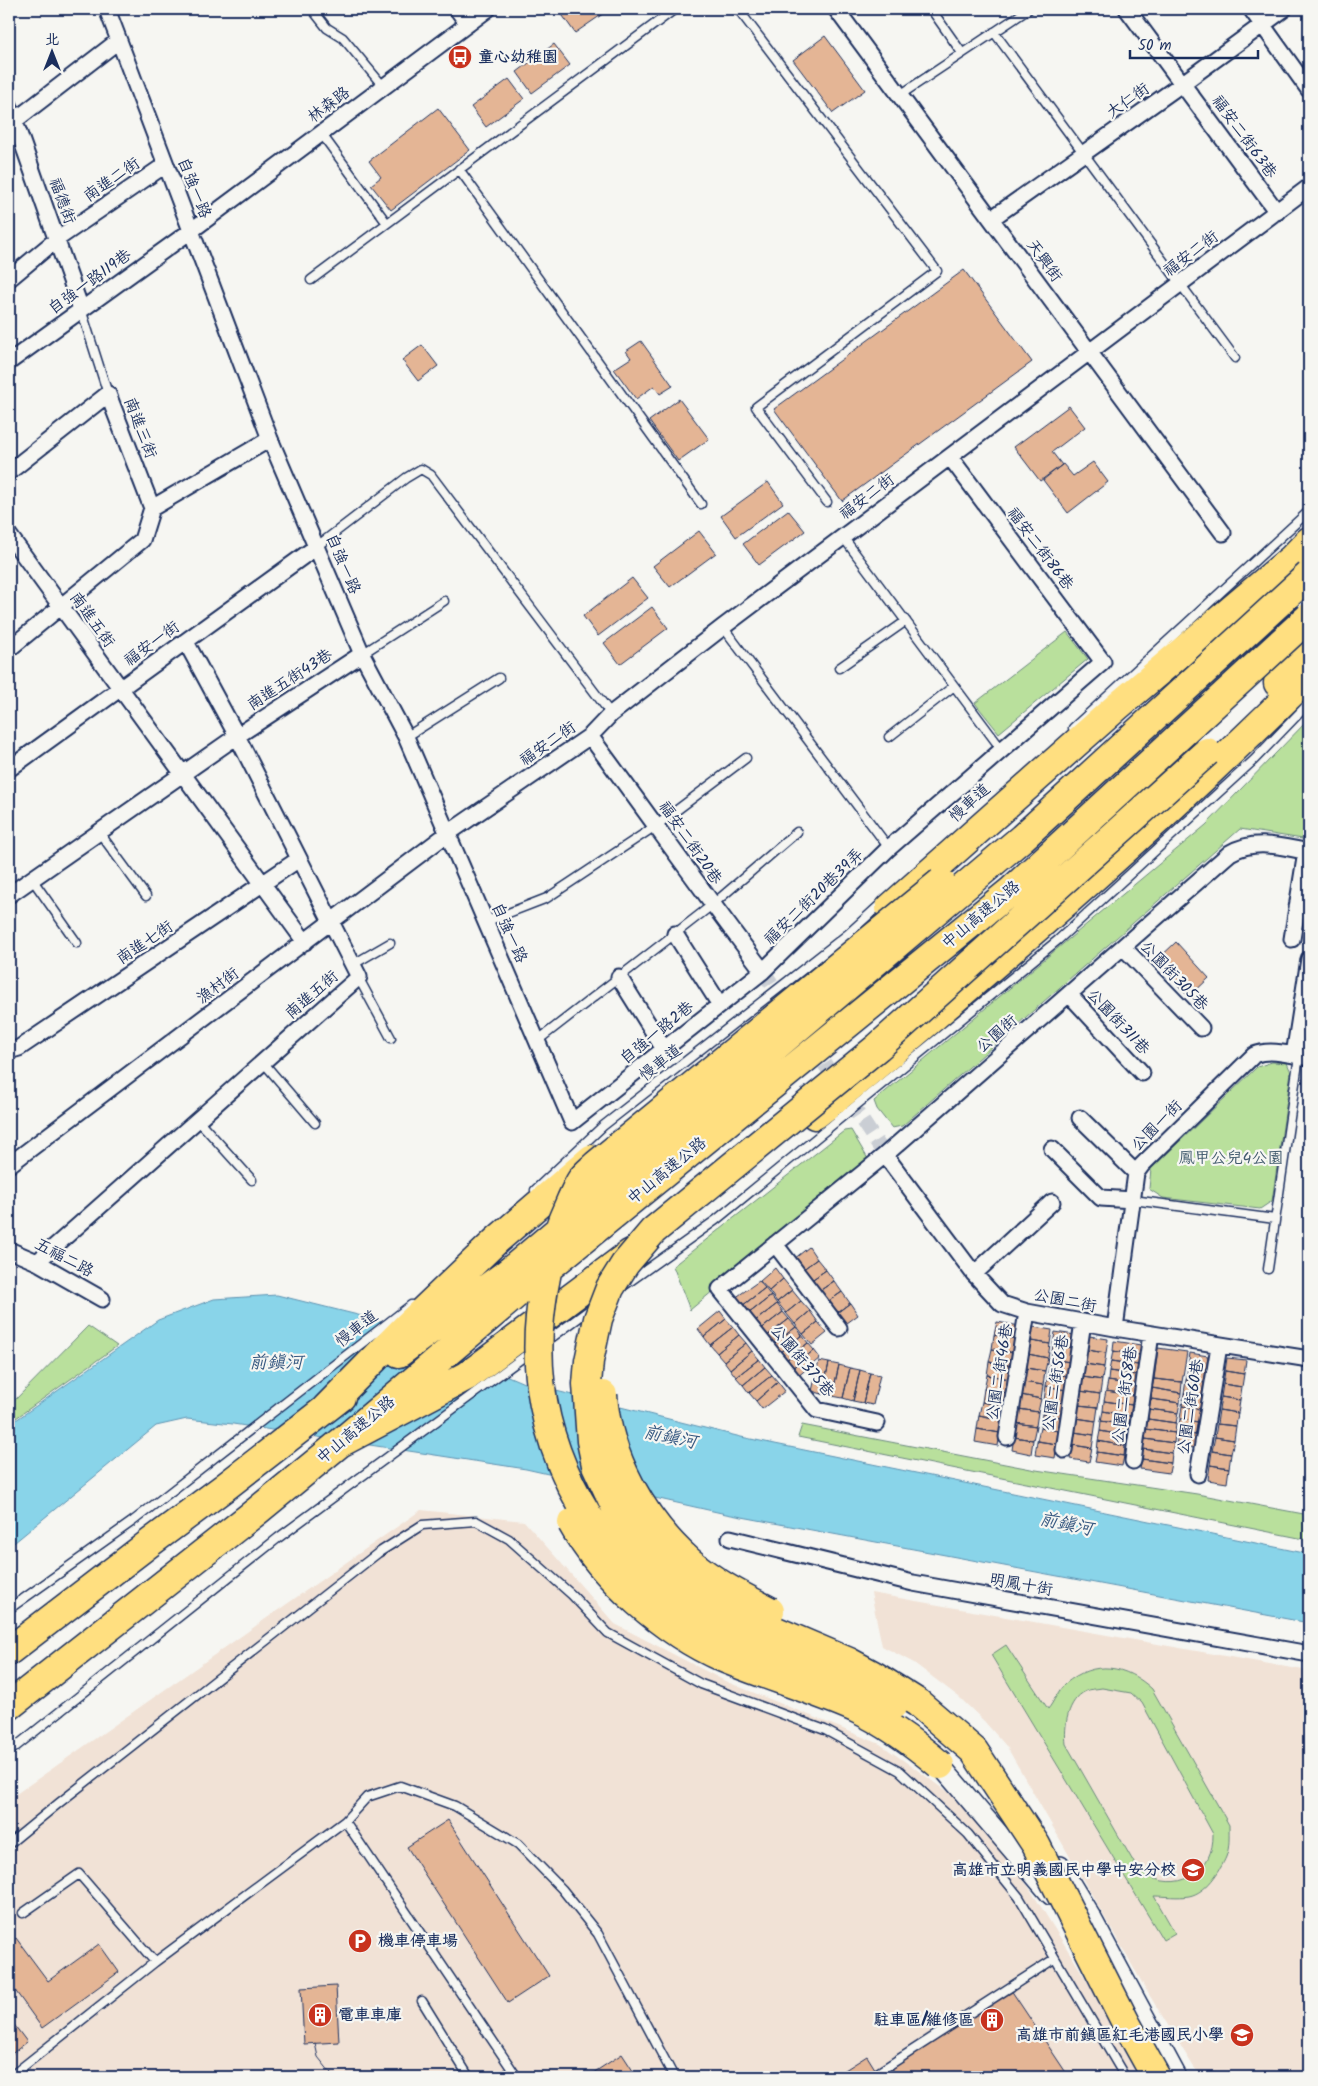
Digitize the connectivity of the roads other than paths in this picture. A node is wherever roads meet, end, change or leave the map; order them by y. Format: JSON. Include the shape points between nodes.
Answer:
{"nodes":[{"id":1,"x":106,"y":9,"type":"edge"},
{"id":2,"x":312,"y":9,"type":"edge"},
{"id":3,"x":457,"y":9,"type":"edge"},
{"id":4,"x":488,"y":9,"type":"edge"},
{"id":5,"x":676,"y":9,"type":"edge"},
{"id":6,"x":738,"y":9,"type":"edge"},
{"id":7,"x":836,"y":9,"type":"edge"},
{"id":8,"x":931,"y":9,"type":"edge"},
{"id":9,"x":1029,"y":9,"type":"edge"},
{"id":10,"x":1127,"y":9,"type":"edge"},
{"id":11,"x":1251,"y":9,"type":"edge"},
{"id":12,"x":1284,"y":9,"type":"edge"},
{"id":13,"x":468,"y":24,"type":"junction"},
{"id":14,"x":1263,"y":25,"type":"junction"},
{"id":15,"x":994,"y":32,"type":"junction"},
{"id":16,"x":118,"y":41,"type":"junction"},
{"id":17,"x":962,"y":53,"type":"junction"},
{"id":18,"x":1184,"y":83,"type":"junction"},
{"id":19,"x":383,"y":86,"type":"junction"},
{"id":20,"x":1309,"y":90,"type":"edge"},
{"id":21,"x":900,"y":95,"type":"junction"},
{"id":22,"x":9,"y":105,"type":"edge"},
{"id":23,"x":12,"y":123,"type":"edge"},
{"id":24,"x":321,"y":133,"type":"junction"},
{"id":25,"x":1083,"y":154,"type":"junction"},
{"id":26,"x":165,"y":165,"type":"junction"},
{"id":27,"x":459,"y":169,"type":"junction"},
{"id":28,"x":1309,"y":187,"type":"edge"},
{"id":29,"x":1277,"y":212,"type":"junction"},
{"id":30,"x":991,"y":219,"type":"junction"},
{"id":31,"x":386,"y":222,"type":"junction"},
{"id":32,"x":192,"y":230,"type":"junction"},
{"id":33,"x":57,"y":239,"type":"junction"},
{"id":34,"x":9,"y":279,"type":"edge"},
{"id":35,"x":312,"y":280,"type":"dead end"},
{"id":36,"x":1180,"y":284,"type":"junction"},
{"id":37,"x":81,"y":309,"type":"junction"},
{"id":38,"x":1089,"y":352,"type":"junction"},
{"id":39,"x":1235,"y":358,"type":"dead end"},
{"id":40,"x":9,"y":362,"type":"edge"},
{"id":41,"x":108,"y":394,"type":"junction"},
{"id":42,"x":270,"y":439,"type":"junction"},
{"id":43,"x":950,"y":457,"type":"junction"},
{"id":44,"x":9,"y":472,"type":"edge"},
{"id":45,"x":827,"y":502,"type":"dead end"},
{"id":46,"x":702,"y":504,"type":"dead end"},
{"id":47,"x":152,"y":508,"type":"junction"},
{"id":48,"x":1309,"y":511,"type":"edge"},
{"id":49,"x":1224,"y":533,"type":"dead end"},
{"id":50,"x":9,"y":535,"type":"edge"},
{"id":51,"x":843,"y":537,"type":"junction"},
{"id":52,"x":1309,"y":541,"type":"edge"},
{"id":53,"x":316,"y":547,"type":"junction"},
{"id":54,"x":1299,"y":568,"type":"edge"},
{"id":55,"x":444,"y":601,"type":"dead end"},
{"id":56,"x":61,"y":606,"type":"junction"},
{"id":57,"x":1309,"y":617,"type":"edge"},
{"id":58,"x":906,"y":621,"type":"junction"},
{"id":59,"x":722,"y":627,"type":"junction"},
{"id":60,"x":186,"y":642,"type":"junction"},
{"id":61,"x":9,"y":649,"type":"edge"},
{"id":62,"x":1309,"y":652,"type":"edge"},
{"id":63,"x":362,"y":654,"type":"junction"},
{"id":64,"x":1103,"y":662,"type":"joint"},
{"id":65,"x":839,"y":668,"type":"dead end"},
{"id":66,"x":1309,"y":676,"type":"edge"},
{"id":67,"x":499,"y":678,"type":"dead end"},
{"id":68,"x":954,"y":686,"type":"junction"},
{"id":69,"x":121,"y":688,"type":"junction"},
{"id":70,"x":1309,"y":703,"type":"edge"},
{"id":71,"x":610,"y":714,"type":"junction"},
{"id":72,"x":1068,"y":732,"type":"dead end"},
{"id":73,"x":237,"y":736,"type":"junction"},
{"id":74,"x":590,"y":736,"type":"junction"},
{"id":75,"x":406,"y":737,"type":"junction"},
{"id":76,"x":889,"y":737,"type":"dead end"},
{"id":77,"x":1002,"y":750,"type":"junction"},
{"id":78,"x":746,"y":758,"type":"dead end"},
{"id":79,"x":9,"y":770,"type":"edge"},
{"id":80,"x":183,"y":774,"type":"junction"},
{"id":81,"x":656,"y":825,"type":"junction"},
{"id":82,"x":99,"y":832,"type":"junction"},
{"id":83,"x":797,"y":832,"type":"dead end"},
{"id":84,"x":447,"y":834,"type":"junction"},
{"id":85,"x":889,"y":848,"type":"junction"},
{"id":86,"x":1308,"y":852,"type":"edge"},
{"id":87,"x":299,"y":859,"type":"junction"},
{"id":88,"x":32,"y":879,"type":"junction"},
{"id":89,"x":264,"y":885,"type":"junction"},
{"id":90,"x":892,"y":893,"type":"dead end"},
{"id":91,"x":9,"y":895,"type":"edge"},
{"id":92,"x":146,"y":896,"type":"dead end"},
{"id":93,"x":712,"y":905,"type":"junction"},
{"id":94,"x":331,"y":922,"type":"junction"},
{"id":95,"x":485,"y":922,"type":"junction"},
{"id":96,"x":675,"y":934,"type":"junction"},
{"id":97,"x":1292,"y":939,"type":"dead end"},
{"id":98,"x":305,"y":942,"type":"junction"},
{"id":99,"x":390,"y":943,"type":"dead end"},
{"id":100,"x":77,"y":944,"type":"dead end"},
{"id":101,"x":1122,"y":948,"type":"junction"},
{"id":102,"x":1309,"y":959,"type":"edge"},
{"id":103,"x":354,"y":969,"type":"junction"},
{"id":104,"x":763,"y":971,"type":"junction"},
{"id":105,"x":619,"y":977,"type":"junction"},
{"id":106,"x":1069,"y":994,"type":"junction"},
{"id":107,"x":720,"y":1005,"type":"junction"},
{"id":108,"x":1201,"y":1028,"type":"dead end"},
{"id":109,"x":391,"y":1038,"type":"dead end"},
{"id":110,"x":537,"y":1041,"type":"junction"},
{"id":111,"x":664,"y":1049,"type":"junction"},
{"id":112,"x":9,"y":1051,"type":"edge"},
{"id":113,"x":1301,"y":1056,"type":"edge"},
{"id":114,"x":263,"y":1062,"type":"junction"},
{"id":115,"x":1142,"y":1073,"type":"dead end"},
{"id":116,"x":1080,"y":1118,"type":"dead end"},
{"id":117,"x":198,"y":1120,"type":"junction"},
{"id":118,"x":572,"y":1122,"type":"joint"},
{"id":119,"x":315,"y":1123,"type":"dead end"},
{"id":120,"x":1052,"y":1149,"type":"dead end"},
{"id":121,"x":885,"y":1155,"type":"junction"},
{"id":122,"x":9,"y":1165,"type":"edge"},
{"id":123,"x":1136,"y":1173,"type":"junction"},
{"id":124,"x":252,"y":1180,"type":"dead end"},
{"id":125,"x":581,"y":1180,"type":"junction"},
{"id":126,"x":532,"y":1192,"type":"dead end"},
{"id":127,"x":1132,"y":1200,"type":"junction"},
{"id":128,"x":1052,"y":1202,"type":"dead end"},
{"id":129,"x":1276,"y":1219,"type":"junction"},
{"id":130,"x":663,"y":1222,"type":"junction"},
{"id":131,"x":775,"y":1244,"type":"junction"},
{"id":132,"x":9,"y":1250,"type":"edge"},
{"id":133,"x":37,"y":1262,"type":"junction"},
{"id":134,"x":1268,"y":1269,"type":"dead end"},
{"id":135,"x":974,"y":1274,"type":"junction"},
{"id":136,"x":720,"y":1288,"type":"joint"},
{"id":137,"x":102,"y":1299,"type":"dead end"},
{"id":138,"x":418,"y":1299,"type":"dead end"},
{"id":139,"x":1027,"y":1312,"type":"junction"},
{"id":140,"x":1083,"y":1322,"type":"junction"},
{"id":141,"x":840,"y":1328,"type":"dead end"},
{"id":142,"x":1115,"y":1328,"type":"junction"},
{"id":143,"x":1151,"y":1334,"type":"junction"},
{"id":144,"x":1219,"y":1346,"type":"junction"},
{"id":145,"x":507,"y":1359,"type":"junction"},
{"id":146,"x":1309,"y":1359,"type":"edge"},
{"id":147,"x":326,"y":1408,"type":"junction"},
{"id":148,"x":877,"y":1423,"type":"dead end"},
{"id":149,"x":1007,"y":1437,"type":"dead end"},
{"id":150,"x":340,"y":1443,"type":"junction"},
{"id":151,"x":1064,"y":1450,"type":"dead end"},
{"id":152,"x":1133,"y":1461,"type":"dead end"},
{"id":153,"x":1198,"y":1474,"type":"dead end"},
{"id":154,"x":730,"y":1538,"type":"dead end"},
{"id":155,"x":9,"y":1609,"type":"edge"},
{"id":156,"x":9,"y":1651,"type":"edge"},
{"id":157,"x":1309,"y":1654,"type":"edge"},
{"id":158,"x":9,"y":1706,"type":"edge"},
{"id":159,"x":9,"y":1752,"type":"edge"},
{"id":160,"x":995,"y":1758,"type":"joint"},
{"id":161,"x":940,"y":1765,"type":"joint"},
{"id":162,"x":345,"y":1821,"type":"junction"},
{"id":163,"x":9,"y":1844,"type":"edge"},
{"id":164,"x":23,"y":1913,"type":"dead end"},
{"id":165,"x":1054,"y":1959,"type":"junction"},
{"id":166,"x":155,"y":1962,"type":"junction"},
{"id":167,"x":422,"y":2002,"type":"dead end"},
{"id":168,"x":10,"y":2077,"type":"edge"},
{"id":169,"x":470,"y":2077,"type":"edge"},
{"id":170,"x":518,"y":2077,"type":"edge"},
{"id":171,"x":674,"y":2077,"type":"edge"},
{"id":172,"x":870,"y":2077,"type":"edge"},
{"id":173,"x":1125,"y":2077,"type":"edge"},
{"id":174,"x":1143,"y":2077,"type":"edge"},
{"id":175,"x":1156,"y":2077,"type":"edge"},
{"id":176,"x":1166,"y":2077,"type":"edge"},
{"id":177,"x":1177,"y":2077,"type":"edge"}],
"edges":[{"from":1,"to":16,"type":"street","name":"自強一路"},
{"from":2,"to":19,"type":"lane","via":[[327,28],[343,38]]},
{"from":3,"to":13,"type":"street"},
{"from":4,"to":13,"type":"street","name":"林森路"},
{"from":5,"to":27,"type":"lane"},
{"from":6,"to":45,"type":"lane","via":[[937,271],[756,408]]},
{"from":7,"to":21,"type":"street","name":"天興街"},
{"from":8,"to":17,"type":"lane"},
{"from":9,"to":15,"type":"lane"},
{"from":10,"to":18,"type":"street","name":"福安二街63巷"},
{"from":11,"to":14,"type":"street"},
{"from":12,"to":14,"type":"street","name":"大仁街"},
{"from":13,"to":19,"type":"street","name":"林森路"},
{"from":14,"to":18,"type":"street","name":"大仁街"},
{"from":14,"to":20,"type":"street"},
{"from":15,"to":17,"type":"lane"},
{"from":15,"to":25,"type":"lane"},
{"from":16,"to":23,"type":"street"},
{"from":16,"to":26,"type":"street","name":"自強一路"},
{"from":17,"to":21,"type":"lane"},
{"from":18,"to":25,"type":"street","name":"大仁街"},
{"from":18,"to":29,"type":"street","name":"福安二街63巷"},
{"from":19,"to":24,"type":"street","name":"林森路"},
{"from":21,"to":30,"type":"street","name":"天興街"},
{"from":22,"to":23,"type":"street","name":"福德街"},
{"from":23,"to":33,"type":"street","name":"福德街"},
{"from":24,"to":31,"type":"lane"},
{"from":24,"to":32,"type":"street","name":"林森路"},
{"from":25,"to":30,"type":"street","name":"大仁街"},
{"from":25,"to":36,"type":"lane"},
{"from":26,"to":32,"type":"street","name":"自強一路"},
{"from":26,"to":33,"type":"street","name":"南進二街"},
{"from":27,"to":31,"type":"lane"},
{"from":27,"to":46,"type":"lane"},
{"from":28,"to":29,"type":"street","name":"福安二街"},
{"from":29,"to":36,"type":"street","name":"福安二街"},
{"from":30,"to":38,"type":"street","name":"天興街"},
{"from":31,"to":35,"type":"lane"},
{"from":32,"to":37,"type":"street","name":"自強一路119巷"},
{"from":32,"to":42,"type":"street","name":"自強一路"},
{"from":33,"to":34,"type":"street","name":"南進二街"},
{"from":33,"to":37,"type":"street","name":"福德街"},
{"from":36,"to":38,"type":"street","name":"福安二街"},
{"from":36,"to":39,"type":"lane"},
{"from":37,"to":40,"type":"street","name":"自強一路119巷"},
{"from":37,"to":41,"type":"lane"},
{"from":38,"to":43,"type":"street","name":"福安二街"},
{"from":38,"to":49,"type":"street","name":"天興街"},
{"from":41,"to":44,"type":"street","name":"南進三街"},
{"from":41,"to":47,"type":"street","name":"南進三街"},
{"from":42,"to":47,"type":"street"},
{"from":42,"to":53,"type":"street","name":"自強一路"},
{"from":43,"to":51,"type":"street","name":"福安二街"},
{"from":43,"to":64,"type":"street","name":"福安二街86巷"},
{"from":47,"to":56,"type":"street","via":[[142,540]]},
{"from":48,"to":72,"type":"lane"},
{"from":50,"to":56,"type":"street","name":"南進五街"},
{"from":51,"to":58,"type":"lane"},
{"from":51,"to":59,"type":"street","name":"福安二街"},
{"from":52,"to":54,"type":"highway"},
{"from":53,"to":60,"type":"street","name":"福安一街"},
{"from":53,"to":63,"type":"street","name":"自強一路"},
{"from":53,"to":71,"type":"lane","via":[[421,469],[431,475]]},
{"from":54,"to":125,"type":"highway","bridge":true,"via":[[1237,617],[1080,766]]},
{"from":54,"to":147,"type":"highway","via":[[1119,705],[773,1011],[611,1142],[497,1240]]},
{"from":54,"to":147,"type":"highway","name":"中山高速公路","bridge":true,"via":[[1007,850],[510,1271]]},
{"from":55,"to":63,"type":"lane"},
{"from":56,"to":61,"type":"street"},
{"from":56,"to":69,"type":"street","name":"南進五街"},
{"from":57,"to":150,"type":"highway","name":"中山高速公路","bridge":true,"via":[[1012,890],[521,1290]]},
{"from":58,"to":65,"type":"lane"},
{"from":58,"to":68,"type":"lane"},
{"from":59,"to":71,"type":"street","name":"福安二街"},
{"from":59,"to":85,"type":"lane"},
{"from":60,"to":69,"type":"street","name":"福安一街"},
{"from":60,"to":73,"type":"street","name":"南進五街"},
{"from":62,"to":130,"type":"highway","bridge":true,"via":[[1207,752],[878,1047]]},
{"from":63,"to":73,"type":"street","name":"南進五街43巷"},
{"from":63,"to":75,"type":"street","name":"自強一路"},
{"from":64,"to":77,"type":"street","name":"福安二街20巷39弄"},
{"from":66,"to":145,"type":"highway","via":[[1068,901],[871,1071],[630,1254]]},
{"from":67,"to":75,"type":"lane"},
{"from":68,"to":76,"type":"lane"},
{"from":68,"to":77,"type":"lane"},
{"from":69,"to":79,"type":"street","name":"福安一街"},
{"from":69,"to":80,"type":"street","name":"南進五街"},
{"from":70,"to":145,"type":"lane","via":[[1254,760],[1058,940],[716,1220]]},
{"from":71,"to":74,"type":"street","name":"福安二街"},
{"from":73,"to":80,"type":"street"},
{"from":73,"to":87,"type":"street","name":"南進五街"},
{"from":74,"to":81,"type":"street","name":"福安二街20巷"},
{"from":74,"to":84,"type":"street","name":"福安二街"},
{"from":75,"to":84,"type":"street","name":"自強一路"},
{"from":77,"to":85,"type":"street","name":"福安二街20巷39弄"},
{"from":78,"to":81,"type":"lane"},
{"from":80,"to":82,"type":"street"},
{"from":80,"to":89,"type":"street","name":"南進五街"},
{"from":81,"to":93,"type":"street","name":"福安二街20巷"},
{"from":81,"to":95,"type":"lane","via":[[547,898]]},
{"from":82,"to":88,"type":"street"},
{"from":82,"to":92,"type":"lane"},
{"from":83,"to":93,"type":"lane"},
{"from":84,"to":94,"type":"street","name":"漁村街"},
{"from":84,"to":95,"type":"street","name":"自強一路"},
{"from":85,"to":104,"type":"street","name":"福安二街20巷39弄"},
{"from":86,"to":97,"type":"street"},
{"from":86,"to":101,"type":"street","name":"公園街","via":[[1254,844],[1240,847]]},
{"from":87,"to":89,"type":"street","name":"南進七街"},
{"from":87,"to":94,"type":"street","name":"南進五街"},
{"from":88,"to":91,"type":"street"},
{"from":88,"to":100,"type":"lane"},
{"from":89,"to":98,"type":"street","name":"南進五街"},
{"from":89,"to":112,"type":"street","name":"南進七街","via":[[19,1048]]},
{"from":90,"to":126,"type":"lane","name":"慢車道","via":[[848,934],[603,1126]]},
{"from":93,"to":96,"type":"lane"},
{"from":93,"to":104,"type":"street","name":"福安二街20巷"},
{"from":94,"to":98,"type":"street","name":"漁村街"},
{"from":94,"to":103,"type":"street","name":"南進五街"},
{"from":95,"to":110,"type":"street","name":"自強一路"},
{"from":96,"to":105,"type":"lane"},
{"from":96,"to":107,"type":"street"},
{"from":98,"to":122,"type":"street","name":"漁村街"},
{"from":99,"to":103,"type":"lane"},
{"from":101,"to":106,"type":"street","name":"公園街"},
{"from":101,"to":108,"type":"street","name":"公園街305巷"},
{"from":102,"to":113,"type":"street"},
{"from":103,"to":109,"type":"lane"},
{"from":103,"to":114,"type":"street","name":"南進五街","via":[[358,978]]},
{"from":104,"to":107,"type":"street","name":"自強一路2巷"},
{"from":105,"to":110,"type":"lane"},
{"from":105,"to":111,"type":"street"},
{"from":106,"to":115,"type":"street","name":"公園街311巷"},
{"from":106,"to":121,"type":"street","name":"公園街"},
{"from":107,"to":111,"type":"street","name":"自強一路2巷"},
{"from":110,"to":118,"type":"street","name":"自強一路"},
{"from":111,"to":118,"type":"street","name":"自強一路2巷"},
{"from":113,"to":123,"type":"street","name":"公園一街","via":[[1261,1052],[1254,1055]]},
{"from":113,"to":129,"type":"lane"},
{"from":114,"to":117,"type":"street","name":"南進五街"},
{"from":114,"to":119,"type":"lane"},
{"from":116,"to":123,"type":"street"},
{"from":117,"to":124,"type":"lane"},
{"from":117,"to":133,"type":"street","name":"南進五街"},
{"from":120,"to":127,"type":"street","via":[[1102,1198]]},
{"from":121,"to":131,"type":"street","name":"公園街"},
{"from":121,"to":135,"type":"street","name":"公園二街"},
{"from":123,"to":127,"type":"street","name":"公園一街"},
{"from":125,"to":161,"type":"highway","bridge":true,"via":[[547,1231],[534,1267],[523,1350],[523,1376],[539,1457],[555,1494],[582,1539],[594,1558],[629,1593],[688,1639],[722,1657],[855,1708],[899,1733]]},
{"from":125,"to":174,"type":"highway","bridge":true,"via":[[563,1217],[549,1267],[538,1333],[539,1378],[556,1451],[566,1476],[597,1530],[633,1572],[686,1613],[901,1708],[952,1750],[1027,1858]]},
{"from":127,"to":129,"type":"lane"},
{"from":127,"to":142,"type":"street","name":"公園一街"},
{"from":128,"to":135,"type":"street"},
{"from":129,"to":134,"type":"lane"},
{"from":130,"to":160,"type":"highway","bridge":true,"via":[[629,1275],[617,1302],[604,1357],[605,1413],[618,1458],[632,1489],[661,1530],[690,1562],[741,1596],[884,1663],[945,1707]]},
{"from":130,"to":175,"type":"highway","bridge":true,"via":[[625,1264],[610,1288],[598,1318],[589,1361],[587,1405],[593,1449],[600,1476],[617,1510],[652,1558],[677,1580],[720,1607],[875,1676],[918,1703],[974,1751],[1036,1845]]},
{"from":131,"to":136,"type":"street","name":"公園街"},
{"from":131,"to":141,"type":"street"},
{"from":132,"to":133,"type":"street","name":"五福二路"},
{"from":133,"to":137,"type":"street","name":"五福二路"},
{"from":135,"to":139,"type":"street","name":"公園二街","via":[[1002,1304]]},
{"from":136,"to":148,"type":"street","name":"公園街375巷","via":[[817,1410]]},
{"from":138,"to":155,"type":"lane","name":"慢車道","via":[[133,1521]]},
{"from":139,"to":140,"type":"street","name":"公園二街"},
{"from":139,"to":149,"type":"street","name":"公園二街46巷"},
{"from":140,"to":142,"type":"street","name":"公園二街"},
{"from":140,"to":151,"type":"street","name":"公園二街56巷"},
{"from":142,"to":143,"type":"street","name":"公園二街"},
{"from":143,"to":144,"type":"street","name":"公園二街"},
{"from":143,"to":152,"type":"street","name":"公園二街58巷"},
{"from":144,"to":146,"type":"street","name":"公園二街"},
{"from":144,"to":153,"type":"street","name":"公園二街60巷"},
{"from":145,"to":150,"type":"highway","via":[[467,1376]]},
{"from":145,"to":159,"type":"lane"},
{"from":147,"to":156,"type":"highway","name":"中山高速公路"},
{"from":150,"to":158,"type":"highway","name":"中山高速公路"},
{"from":154,"to":157,"type":"street","name":"明鳳十街","via":[[912,1583]]},
{"from":160,"to":177,"type":"street","via":[[1092,1919]]},
{"from":161,"to":176,"type":"street","via":[[1046,1887]]},
{"from":162,"to":166,"type":"lane"},
{"from":162,"to":170,"type":"lane"},
{"from":162,"to":171,"type":"lane","via":[[368,1797],[400,1786],[455,1806],[518,1844],[562,1888],[598,1934]]},
{"from":163,"to":165,"type":"lane","via":[[378,1553],[422,1525],[476,1521],[509,1539],[572,1595],[608,1633],[701,1684],[825,1730],[900,1771],[968,1834],[1019,1897]]},
{"from":164,"to":166,"type":"lane","via":[[79,1874]]},
{"from":165,"to":172,"type":"lane"},
{"from":165,"to":173,"type":"lane"},
{"from":166,"to":168,"type":"lane"},
{"from":167,"to":169,"type":"lane"}]}
